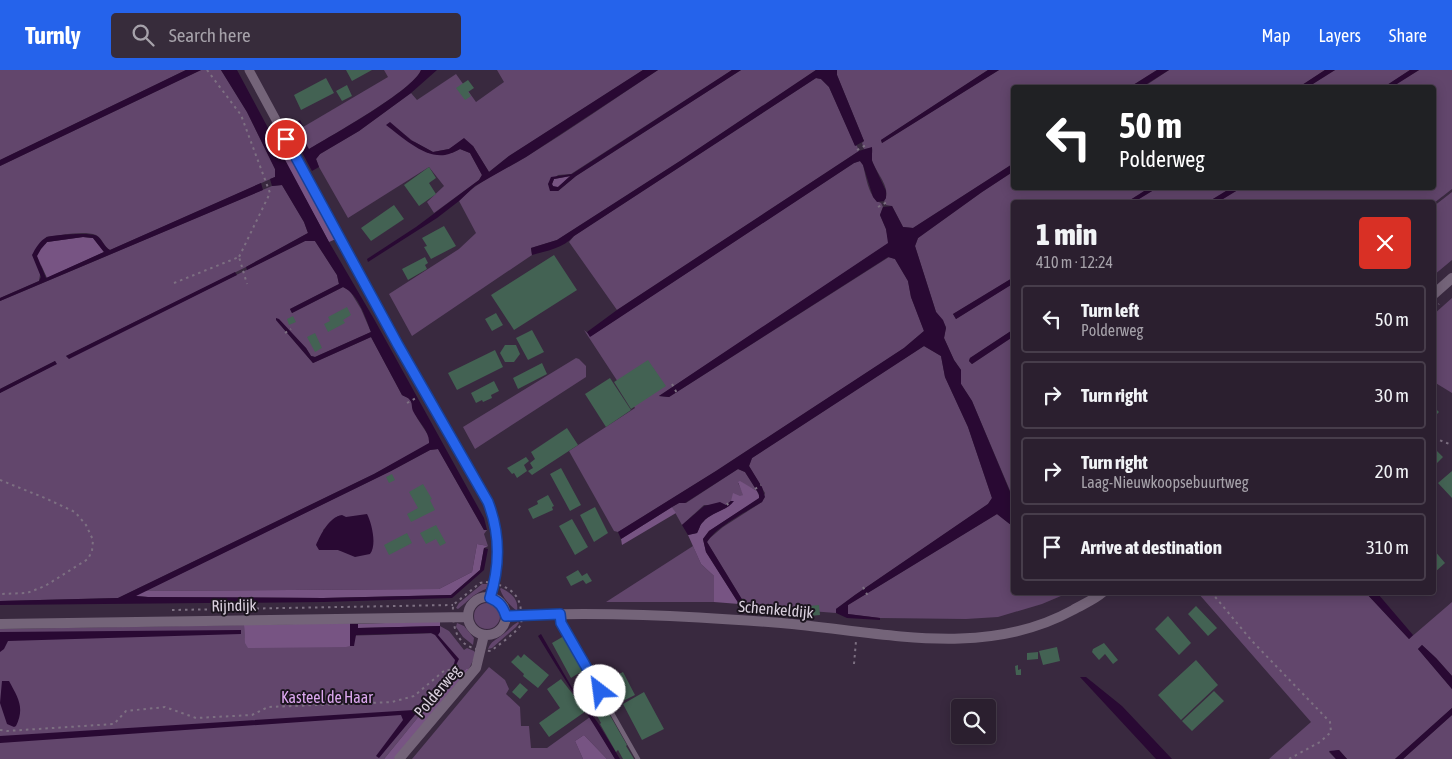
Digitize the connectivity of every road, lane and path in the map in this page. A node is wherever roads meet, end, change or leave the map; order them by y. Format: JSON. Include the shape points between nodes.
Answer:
{"nodes":[{"id":1,"x":207,"y":70,"type":"edge"},
{"id":2,"x":249,"y":70,"type":"edge"},
{"id":3,"x":866,"y":145,"type":"dead end"},
{"id":4,"x":857,"y":150,"type":"dead end"},
{"id":5,"x":887,"y":202,"type":"dead end"},
{"id":6,"x":878,"y":207,"type":"dead end"},
{"id":7,"x":239,"y":257,"type":"junction"},
{"id":8,"x":1452,"y":278,"type":"edge"},
{"id":9,"x":174,"y":283,"type":"dead end"},
{"id":10,"x":247,"y":284,"type":"dead end"},
{"id":11,"x":1436,"y":292,"type":"edge"},
{"id":12,"x":291,"y":329,"type":"dead end"},
{"id":13,"x":285,"y":333,"type":"dead end"},
{"id":14,"x":672,"y":384,"type":"dead end"},
{"id":15,"x":678,"y":395,"type":"dead end"},
{"id":16,"x":420,"y":396,"type":"dead end"},
{"id":17,"x":407,"y":403,"type":"dead end"},
{"id":18,"x":1436,"y":439,"type":"edge"},
{"id":19,"x":1452,"y":445,"type":"edge"},
{"id":20,"x":0,"y":480,"type":"edge"},
{"id":21,"x":762,"y":485,"type":"dead end"},
{"id":22,"x":755,"y":489,"type":"dead end"},
{"id":23,"x":727,"y":503,"type":"dead end"},
{"id":24,"x":729,"y":507,"type":"dead end"},
{"id":25,"x":495,"y":583,"type":"junction"},
{"id":26,"x":862,"y":587,"type":"dead end"},
{"id":27,"x":0,"y":594,"type":"edge"},
{"id":28,"x":1098,"y":595,"type":"edge"},
{"id":29,"x":1214,"y":595,"type":"edge"},
{"id":30,"x":868,"y":596,"type":"dead end"},
{"id":31,"x":490,"y":598,"type":"junction"},
{"id":32,"x":454,"y":605,"type":"dead end"},
{"id":33,"x":167,"y":610,"type":"dead end"},
{"id":34,"x":560,"y":614,"type":"junction"},
{"id":35,"x":506,"y":616,"type":"junction"},
{"id":36,"x":521,"y":616,"type":"junction"},
{"id":37,"x":468,"y":617,"type":"junction"},
{"id":38,"x":0,"y":624,"type":"edge"},
{"id":39,"x":484,"y":635,"type":"junction"},
{"id":40,"x":856,"y":642,"type":"dead end"},
{"id":41,"x":480,"y":650,"type":"junction"},
{"id":42,"x":854,"y":664,"type":"dead end"},
{"id":43,"x":456,"y":673,"type":"dead end"},
{"id":44,"x":0,"y":730,"type":"edge"},
{"id":45,"x":399,"y":759,"type":"edge"},
{"id":46,"x":638,"y":759,"type":"edge"},
{"id":47,"x":1288,"y":759,"type":"edge"}],
"edges":[{"from":1,"to":7,"type":"path","via":[[241,115],[270,193]]},
{"from":2,"to":25,"type":"street","via":[[402,353],[488,502],[495,519],[498,542]]},
{"from":3,"to":4,"type":"path"},
{"from":5,"to":6,"type":"path"},
{"from":7,"to":9,"type":"path"},
{"from":7,"to":10,"type":"path"},
{"from":8,"to":11,"type":"street"},
{"from":12,"to":13,"type":"path"},
{"from":14,"to":15,"type":"path"},
{"from":16,"to":17,"type":"path"},
{"from":18,"to":19,"type":"path"},
{"from":20,"to":27,"type":"path","via":[[75,512],[93,540],[88,559],[45,586],[27,593]]},
{"from":21,"to":22,"type":"path"},
{"from":23,"to":24,"type":"path"},
{"from":25,"to":31,"type":"street"},
{"from":25,"to":36,"type":"path","via":[[512,591],[521,607]]},
{"from":26,"to":30,"type":"path"},
{"from":28,"to":34,"type":"street","name":"Schenkeldijk","via":[[1051,621],[990,637],[937,638],[773,623]]},
{"from":29,"to":47,"type":"path","via":[[1252,641],[1330,722],[1331,732],[1320,742]]},
{"from":31,"to":35,"type":"street","via":[[504,608]]},
{"from":31,"to":37,"type":"street","via":[[475,602]]},
{"from":32,"to":33,"type":"path","name":"Rijndijk"},
{"from":34,"to":36,"type":"street"},
{"from":34,"to":46,"type":"lane","via":[[561,623]]},
{"from":35,"to":36,"type":"street"},
{"from":35,"to":39,"type":"street","via":[[502,628]]},
{"from":36,"to":41,"type":"path","via":[[521,625],[516,631],[491,651]]},
{"from":37,"to":38,"type":"street","name":"Rijndijk"},
{"from":37,"to":39,"type":"street","via":[[476,632]]},
{"from":39,"to":41,"type":"street","name":"Polderweg"},
{"from":40,"to":42,"type":"path"},
{"from":41,"to":45,"type":"street","name":"Polderweg","via":[[476,668]]},
{"from":43,"to":44,"type":"path","via":[[446,670],[414,696],[392,702],[268,707],[252,715],[196,718],[165,707],[126,711],[114,724]]}]}
